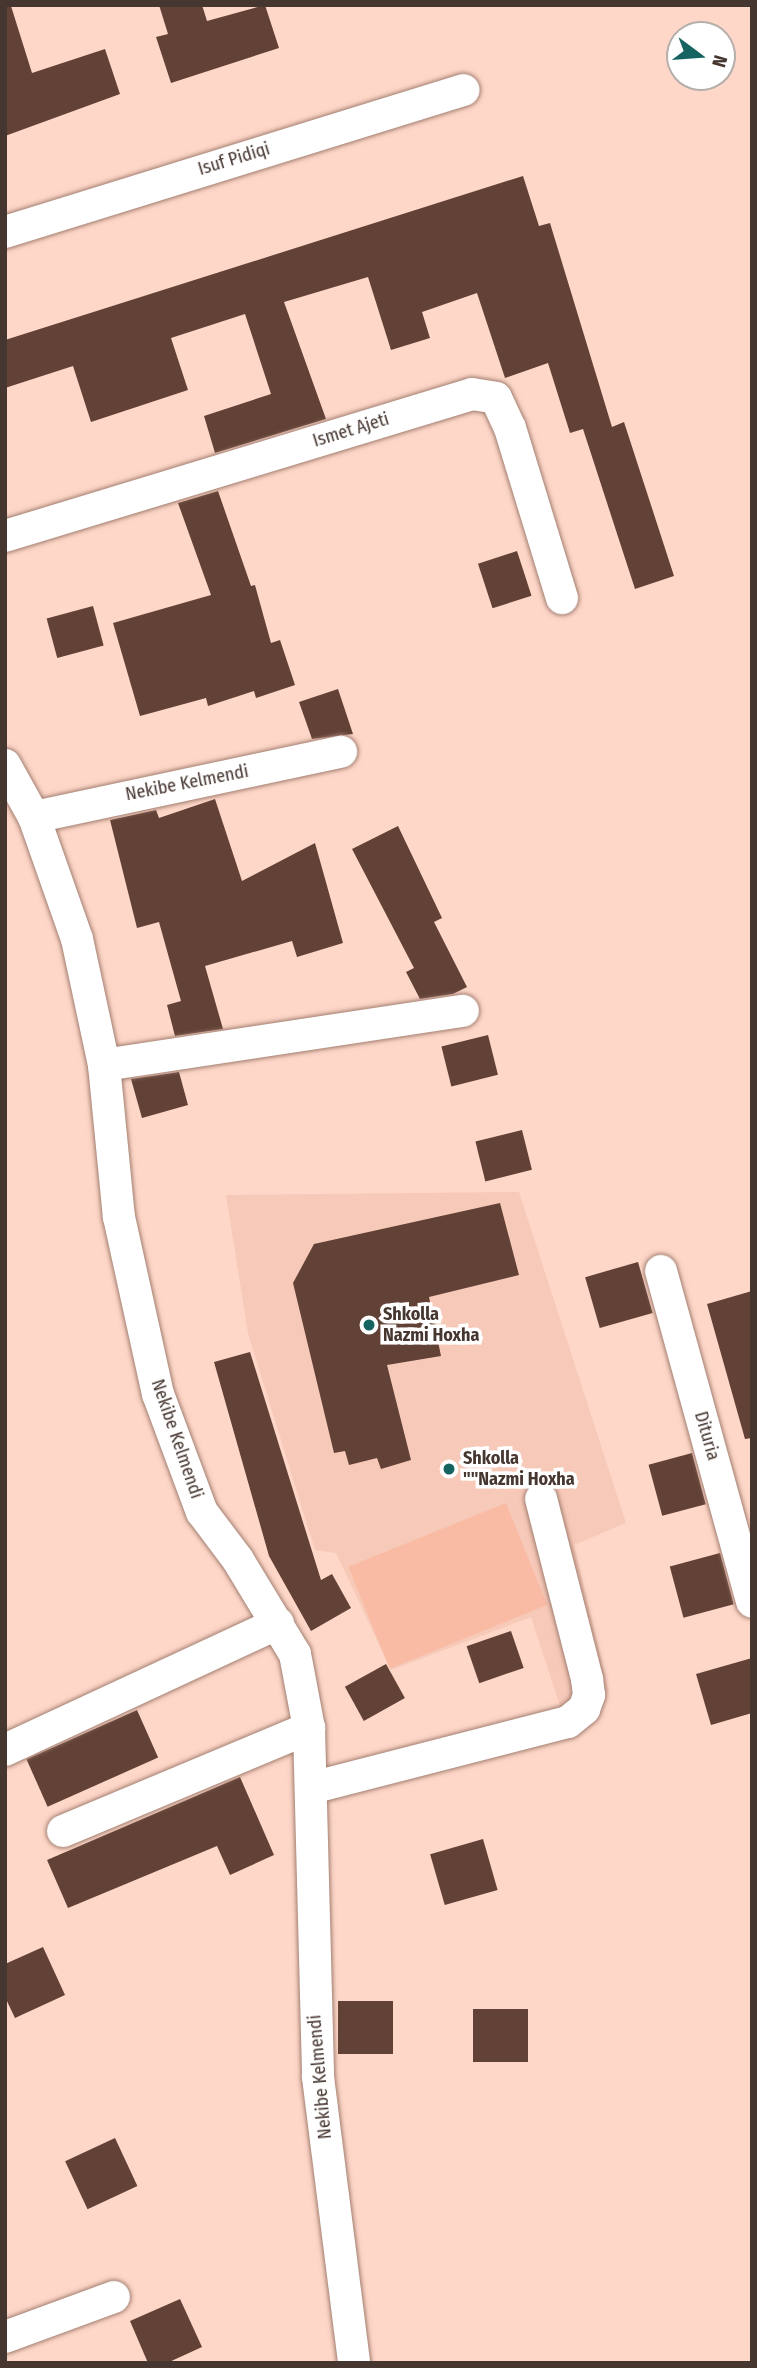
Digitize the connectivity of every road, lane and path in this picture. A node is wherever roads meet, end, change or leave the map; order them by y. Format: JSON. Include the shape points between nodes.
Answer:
{"nodes":[{"id":1,"x":463,"y":90,"type":"dead end"},
{"id":2,"x":5,"y":232,"type":"edge"},
{"id":3,"x":5,"y":536,"type":"edge"},
{"id":4,"x":562,"y":598,"type":"dead end"},
{"id":5,"x":341,"y":752,"type":"dead end"},
{"id":6,"x":5,"y":765,"type":"edge"},
{"id":7,"x":34,"y":817,"type":"junction"},
{"id":8,"x":463,"y":1011,"type":"dead end"},
{"id":9,"x":104,"y":1065,"type":"junction"},
{"id":10,"x":662,"y":1271,"type":"dead end"},
{"id":11,"x":541,"y":1499,"type":"dead end"},
{"id":12,"x":752,"y":1602,"type":"edge"},
{"id":13,"x":278,"y":1623,"type":"junction"},
{"id":14,"x":309,"y":1728,"type":"junction"},
{"id":15,"x":5,"y":1750,"type":"edge"},
{"id":16,"x":311,"y":1788,"type":"junction"},
{"id":17,"x":62,"y":1831,"type":"dead end"},
{"id":18,"x":114,"y":2297,"type":"dead end"},
{"id":19,"x":5,"y":2337,"type":"edge"},
{"id":20,"x":354,"y":2363,"type":"edge"}],
"edges":[{"from":1,"to":2,"type":"street","name":"Isuf Pidiqi"},
{"from":3,"to":4,"type":"street","name":"Ismet Ajeti","via":[[472,394],[496,398],[510,428]]},
{"from":5,"to":7,"type":"street","name":"Nekibe Kelmendi"},
{"from":6,"to":7,"type":"street","name":"Nekibe Kelmendi"},
{"from":7,"to":9,"type":"street","name":"Nekibe Kelmendi","via":[[78,939]]},
{"from":8,"to":9,"type":"street"},
{"from":9,"to":13,"type":"street","name":"Nekibe Kelmendi","via":[[119,1217],[158,1394],[202,1512]]},
{"from":10,"to":12,"type":"street","name":"Dituria"},
{"from":11,"to":16,"type":"street","via":[[587,1679],[589,1695],[584,1709],[568,1722]]},
{"from":13,"to":14,"type":"street","name":"Nekibe Kelmendi","via":[[295,1654]]},
{"from":13,"to":15,"type":"street"},
{"from":14,"to":16,"type":"street","name":"Nekibe Kelmendi"},
{"from":14,"to":17,"type":"street"},
{"from":16,"to":20,"type":"street","name":"Nekibe Kelmendi","via":[[318,2077]]},
{"from":18,"to":19,"type":"street"}]}
